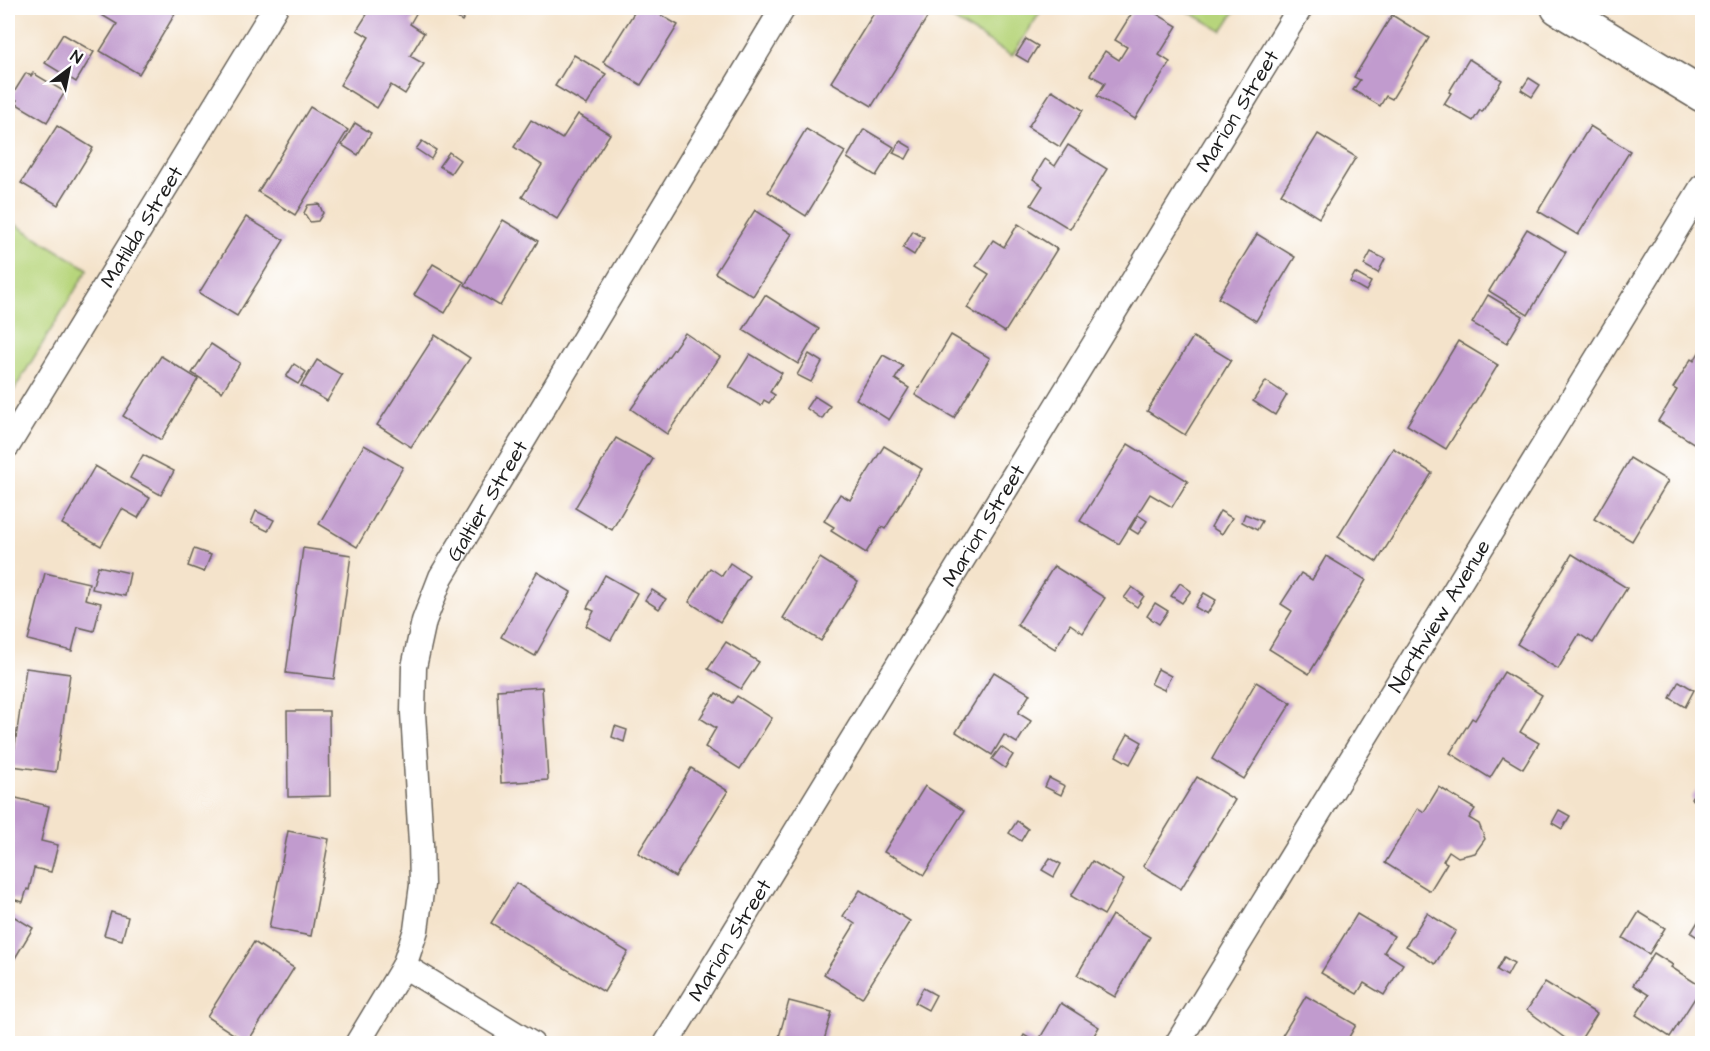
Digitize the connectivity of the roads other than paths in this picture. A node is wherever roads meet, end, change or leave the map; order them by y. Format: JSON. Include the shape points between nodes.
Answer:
{"nodes":[{"id":1,"x":276,"y":8,"type":"edge"},
{"id":2,"x":783,"y":8,"type":"edge"},
{"id":3,"x":1300,"y":8,"type":"edge"},
{"id":4,"x":1558,"y":8,"type":"edge"},
{"id":5,"x":1702,"y":95,"type":"edge"},
{"id":6,"x":1702,"y":187,"type":"edge"},
{"id":7,"x":8,"y":445,"type":"edge"},
{"id":8,"x":404,"y":966,"type":"junction"},
{"id":9,"x":357,"y":1044,"type":"edge"},
{"id":10,"x":532,"y":1044,"type":"edge"},
{"id":11,"x":666,"y":1044,"type":"edge"},
{"id":12,"x":1177,"y":1044,"type":"edge"}],
"edges":[{"from":1,"to":7,"type":"street","name":"Matilda Street"},
{"from":2,"to":8,"type":"street","name":"Galtier Street","via":[[441,577],[423,621],[414,668],[413,713],[422,885],[416,930]]},
{"from":3,"to":11,"type":"street","name":"Marion Street"},
{"from":4,"to":5,"type":"street"},
{"from":6,"to":12,"type":"street","name":"Northview Avenue"},
{"from":8,"to":9,"type":"street","name":"Galtier Street"},
{"from":8,"to":10,"type":"street"}]}
